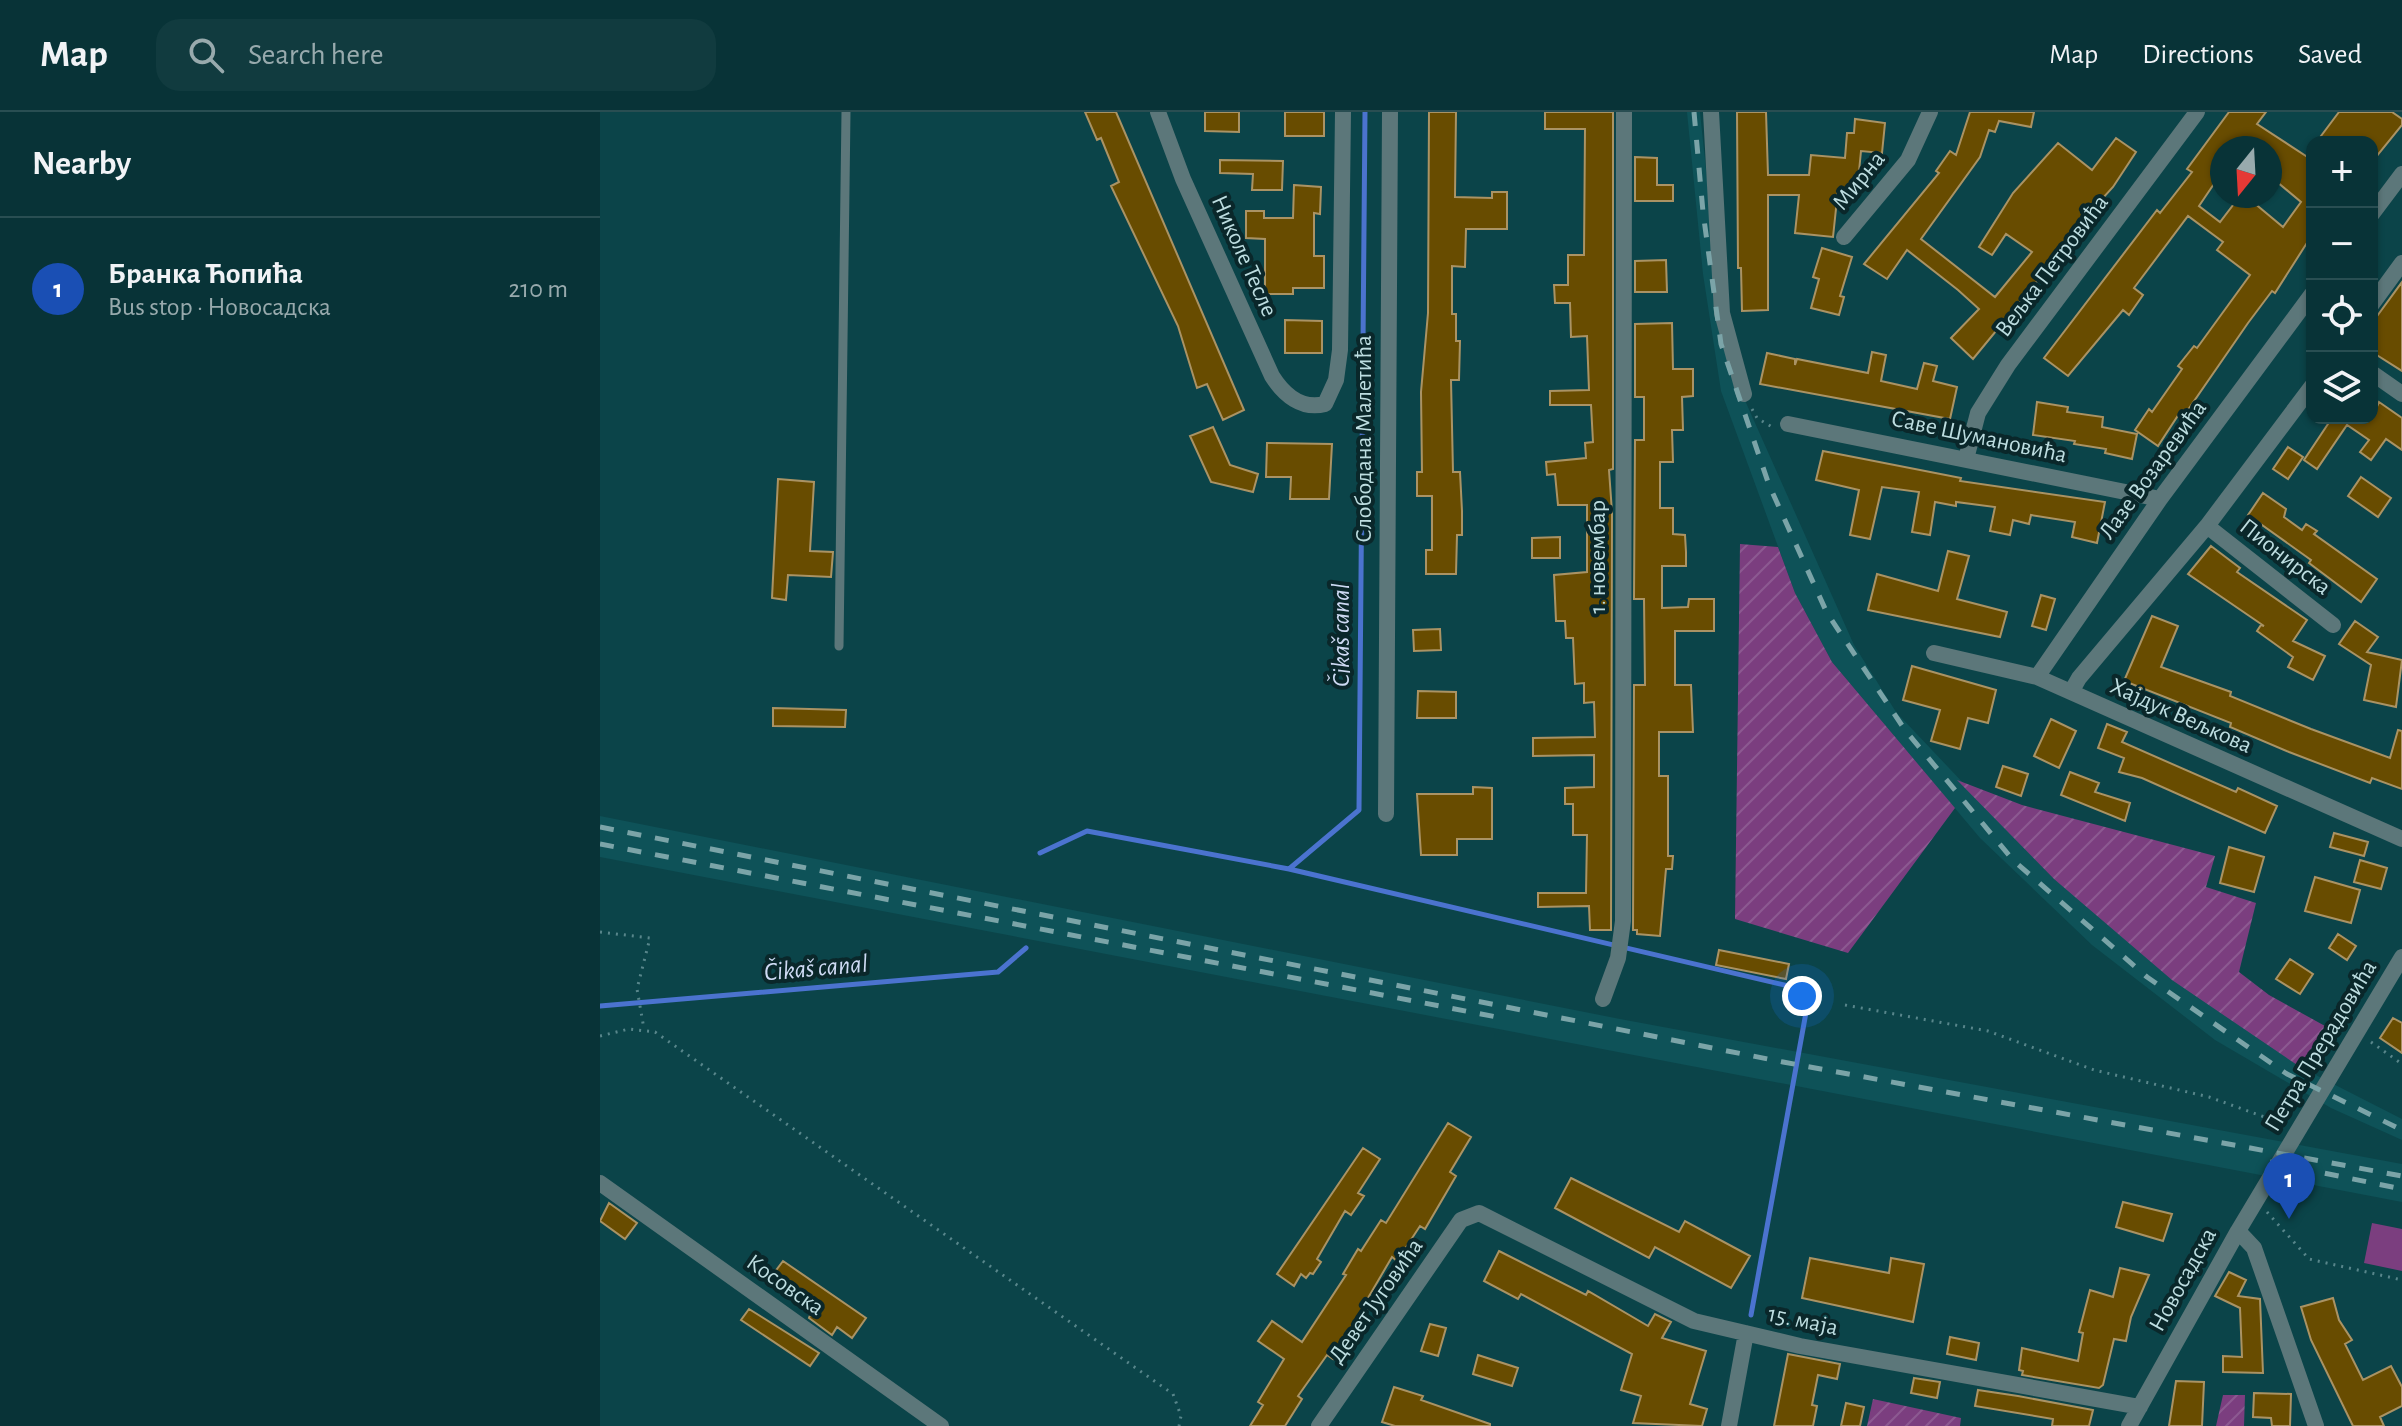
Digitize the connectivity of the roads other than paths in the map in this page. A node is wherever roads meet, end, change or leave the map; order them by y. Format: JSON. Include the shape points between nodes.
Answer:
{"nodes":[{"id":1,"x":846,"y":112,"type":"edge"},
{"id":2,"x":1158,"y":112,"type":"edge"},
{"id":3,"x":1343,"y":112,"type":"edge"},
{"id":4,"x":1390,"y":112,"type":"edge"},
{"id":5,"x":1624,"y":112,"type":"edge"},
{"id":6,"x":1711,"y":112,"type":"edge"},
{"id":7,"x":1930,"y":112,"type":"edge"},
{"id":8,"x":2197,"y":112,"type":"edge"},
{"id":9,"x":2402,"y":174,"type":"edge"},
{"id":10,"x":2376,"y":208,"type":"edge"},
{"id":11,"x":1844,"y":237,"type":"dead end"},
{"id":12,"x":2402,"y":263,"type":"edge"},
{"id":13,"x":2378,"y":296,"type":"edge"},
{"id":14,"x":2306,"y":302,"type":"edge"},
{"id":15,"x":2378,"y":377,"type":"edge"},
{"id":16,"x":1744,"y":394,"type":"road end"},
{"id":17,"x":2306,"y":394,"type":"edge"},
{"id":18,"x":2402,"y":394,"type":"edge"},
{"id":19,"x":1305,"y":404,"type":"joint"},
{"id":20,"x":1788,"y":424,"type":"road end"},
{"id":21,"x":1966,"y":459,"type":"junction"},
{"id":22,"x":2160,"y":499,"type":"junction"},
{"id":23,"x":2207,"y":526,"type":"junction"},
{"id":24,"x":2333,"y":625,"type":"dead end"},
{"id":25,"x":839,"y":646,"type":"dead end"},
{"id":26,"x":1934,"y":653,"type":"dead end"},
{"id":27,"x":2037,"y":677,"type":"junction"},
{"id":28,"x":2071,"y":692,"type":"junction"},
{"id":29,"x":1386,"y":814,"type":"dead end"},
{"id":30,"x":2402,"y":839,"type":"edge"},
{"id":31,"x":2402,"y":957,"type":"edge"},
{"id":32,"x":1603,"y":999,"type":"dead end"},
{"id":33,"x":2281,"y":1159,"type":"joint"},
{"id":34,"x":600,"y":1183,"type":"edge"},
{"id":35,"x":1479,"y":1213,"type":"joint"},
{"id":36,"x":2238,"y":1231,"type":"junction"},
{"id":37,"x":1746,"y":1333,"type":"junction"},
{"id":38,"x":2140,"y":1407,"type":"junction"},
{"id":39,"x":941,"y":1426,"type":"edge"},
{"id":40,"x":1319,"y":1426,"type":"edge"},
{"id":41,"x":1729,"y":1426,"type":"edge"},
{"id":42,"x":2129,"y":1426,"type":"edge"},
{"id":43,"x":2316,"y":1426,"type":"edge"}],
"edges":[{"from":1,"to":25,"type":"lane"},
{"from":2,"to":19,"type":"street","name":"Николе Тесле","via":[[1272,376],[1280,389]]},
{"from":3,"to":19,"type":"street","name":"Слободана Малетића","via":[[1340,350],[1336,380],[1325,404]]},
{"from":4,"to":29,"type":"street","name":"Слободана Малетића"},
{"from":5,"to":32,"type":"street","name":"1. новембар","via":[[1623,921],[1618,958]]},
{"from":6,"to":16,"type":"street","via":[[1722,313]]},
{"from":7,"to":11,"type":"street","name":"Мирна","via":[[1908,160]]},
{"from":8,"to":21,"type":"street","name":"Вељка Петровића","via":[[2008,365],[1978,413]]},
{"from":9,"to":10,"type":"street"},
{"from":12,"to":13,"type":"street"},
{"from":14,"to":22,"type":"street","name":"Лазе Возаревића"},
{"from":15,"to":18,"type":"street"},
{"from":17,"to":23,"type":"street"},
{"from":20,"to":21,"type":"street","name":"Саве Шумановића"},
{"from":21,"to":22,"type":"street","name":"Саве Шумановића"},
{"from":22,"to":27,"type":"street","name":"Лазе Возаревића"},
{"from":23,"to":24,"type":"street","name":"Пионирска"},
{"from":23,"to":28,"type":"street"},
{"from":26,"to":27,"type":"street","name":"Хајдук Вељкова"},
{"from":27,"to":28,"type":"street","name":"Хајдук Вељкова"},
{"from":28,"to":30,"type":"street","name":"Хајдук Вељкова"},
{"from":31,"to":33,"type":"street","name":"Петра Прерадовића"},
{"from":33,"to":36,"type":"street","name":"Новосадска"},
{"from":34,"to":39,"type":"street","name":"Косовска"},
{"from":35,"to":37,"type":"street","name":"15. маја","via":[[1694,1321]]},
{"from":35,"to":40,"type":"street","name":"Девет Југовића","via":[[1461,1220]]},
{"from":36,"to":38,"type":"street","name":"Новосадска"},
{"from":36,"to":43,"type":"street","via":[[2254,1248]]},
{"from":37,"to":38,"type":"street","name":"15. маја"},
{"from":37,"to":41,"type":"street"},
{"from":38,"to":42,"type":"street","name":"Новосадска"}]}
